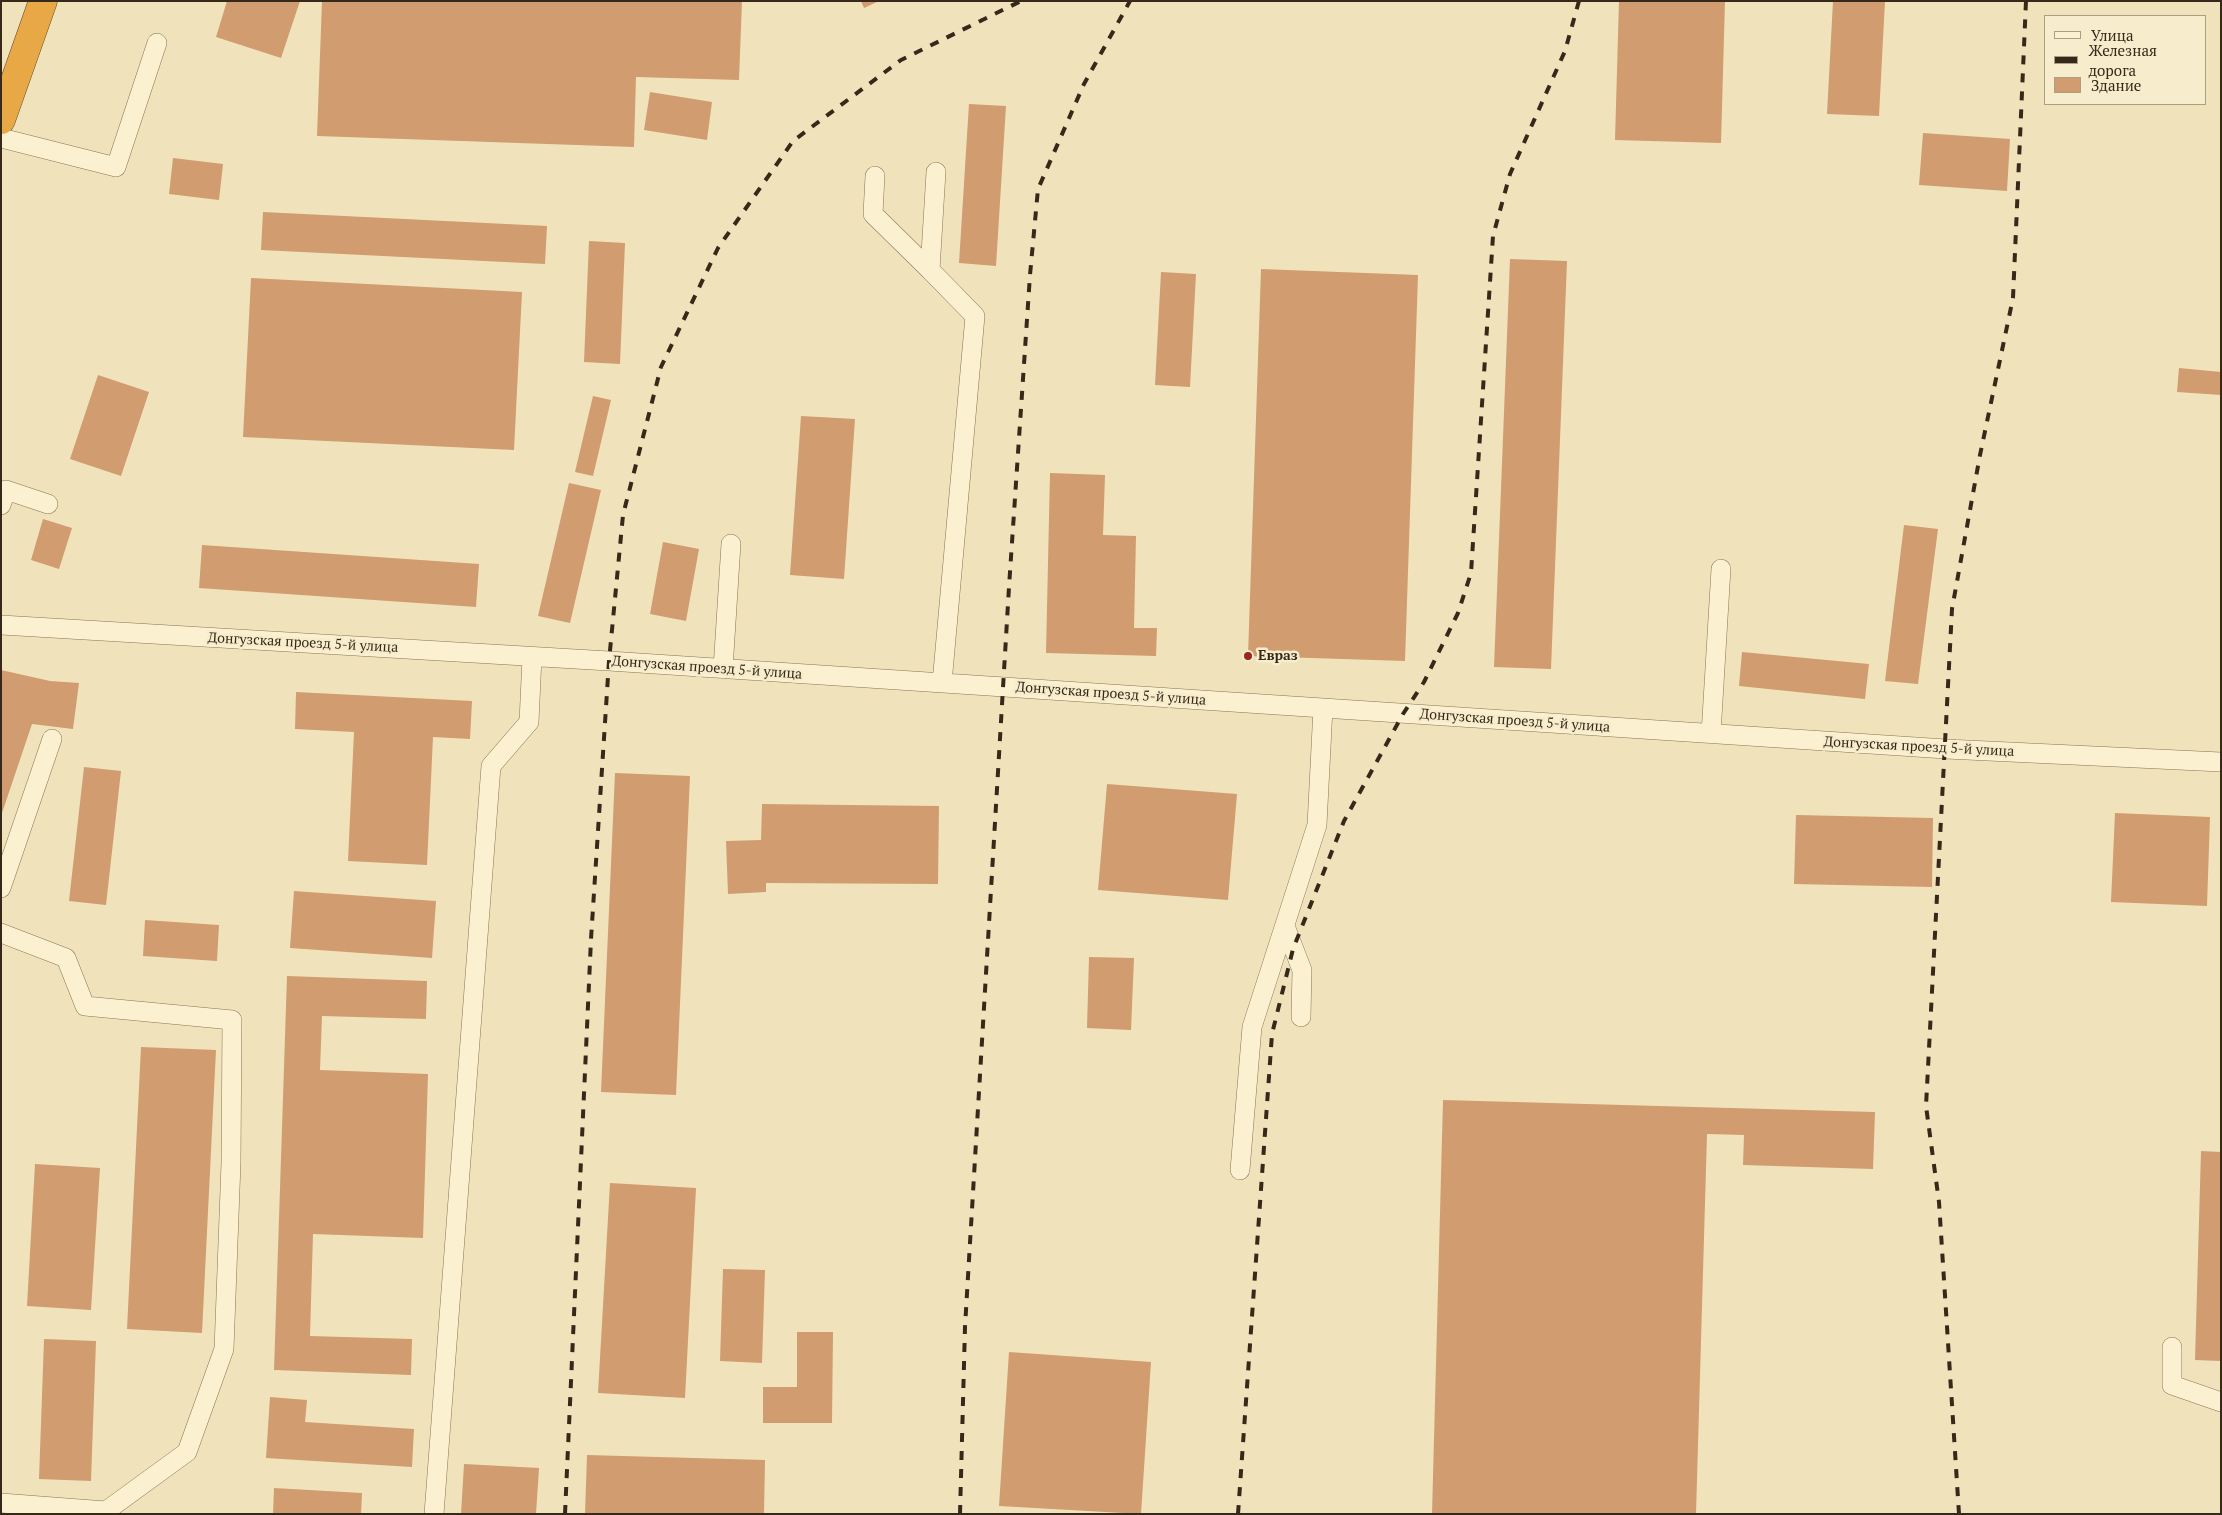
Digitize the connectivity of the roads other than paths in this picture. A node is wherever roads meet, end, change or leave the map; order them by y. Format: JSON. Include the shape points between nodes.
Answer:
{"nodes":[{"id":1,"x":43,"y":1,"type":"edge"},
{"id":2,"x":157,"y":43,"type":"dead end"},
{"id":3,"x":1,"y":120,"type":"edge"},
{"id":4,"x":1,"y":138,"type":"edge"},
{"id":5,"x":936,"y":172,"type":"dead end"},
{"id":6,"x":875,"y":176,"type":"dead end"},
{"id":7,"x":930,"y":270,"type":"junction"},
{"id":8,"x":48,"y":504,"type":"dead end"},
{"id":9,"x":1,"y":505,"type":"edge"},
{"id":10,"x":731,"y":544,"type":"dead end"},
{"id":11,"x":1721,"y":569,"type":"dead end"},
{"id":12,"x":1,"y":625,"type":"edge"},
{"id":13,"x":532,"y":657,"type":"junction"},
{"id":14,"x":723,"y":669,"type":"junction"},
{"id":15,"x":942,"y":683,"type":"junction"},
{"id":16,"x":1323,"y":708,"type":"junction"},
{"id":17,"x":1711,"y":734,"type":"junction"},
{"id":18,"x":52,"y":739,"type":"dead end"},
{"id":19,"x":2221,"y":762,"type":"edge"},
{"id":20,"x":1,"y":888,"type":"edge"},
{"id":21,"x":1285,"y":926,"type":"junction"},
{"id":22,"x":1,"y":933,"type":"edge"},
{"id":23,"x":1301,"y":1017,"type":"dead end"},
{"id":24,"x":1240,"y":1170,"type":"dead end"},
{"id":25,"x":2172,"y":1348,"type":"dead end"},
{"id":26,"x":2221,"y":1402,"type":"edge"},
{"id":27,"x":1,"y":1503,"type":"edge"},
{"id":28,"x":434,"y":1514,"type":"edge"}],
"edges":[{"from":1,"to":3,"type":"highway"},
{"from":2,"to":4,"type":"street","via":[[116,168]]},
{"from":5,"to":7,"type":"street"},
{"from":6,"to":7,"type":"street","via":[[873,214]]},
{"from":7,"to":15,"type":"street","via":[[975,316]]},
{"from":8,"to":9,"type":"street","via":[[6,490]]},
{"from":10,"to":14,"type":"street"},
{"from":11,"to":17,"type":"street"},
{"from":12,"to":13,"type":"street","name":"Донгузская проезд 5-й улица"},
{"from":13,"to":14,"type":"street","name":"Донгузская проезд 5-й улица"},
{"from":13,"to":28,"type":"street","via":[[528,722],[491,766]]},
{"from":14,"to":15,"type":"street","name":"Донгузская проезд 5-й улица"},
{"from":15,"to":16,"type":"street","name":"Донгузская проезд 5-й улица"},
{"from":16,"to":17,"type":"street","name":"Донгузская проезд 5-й улица"},
{"from":16,"to":21,"type":"street","via":[[1317,825]]},
{"from":17,"to":19,"type":"street","name":"Донгузская проезд 5-й улица"},
{"from":18,"to":20,"type":"street"},
{"from":21,"to":23,"type":"street","via":[[1302,970]]},
{"from":21,"to":24,"type":"street","via":[[1252,1028]]},
{"from":22,"to":27,"type":"street","via":[[66,958],[85,1006],[232,1020],[224,1349],[187,1452],[106,1511]]},
{"from":25,"to":26,"type":"street","via":[[2172,1385]]}]}
